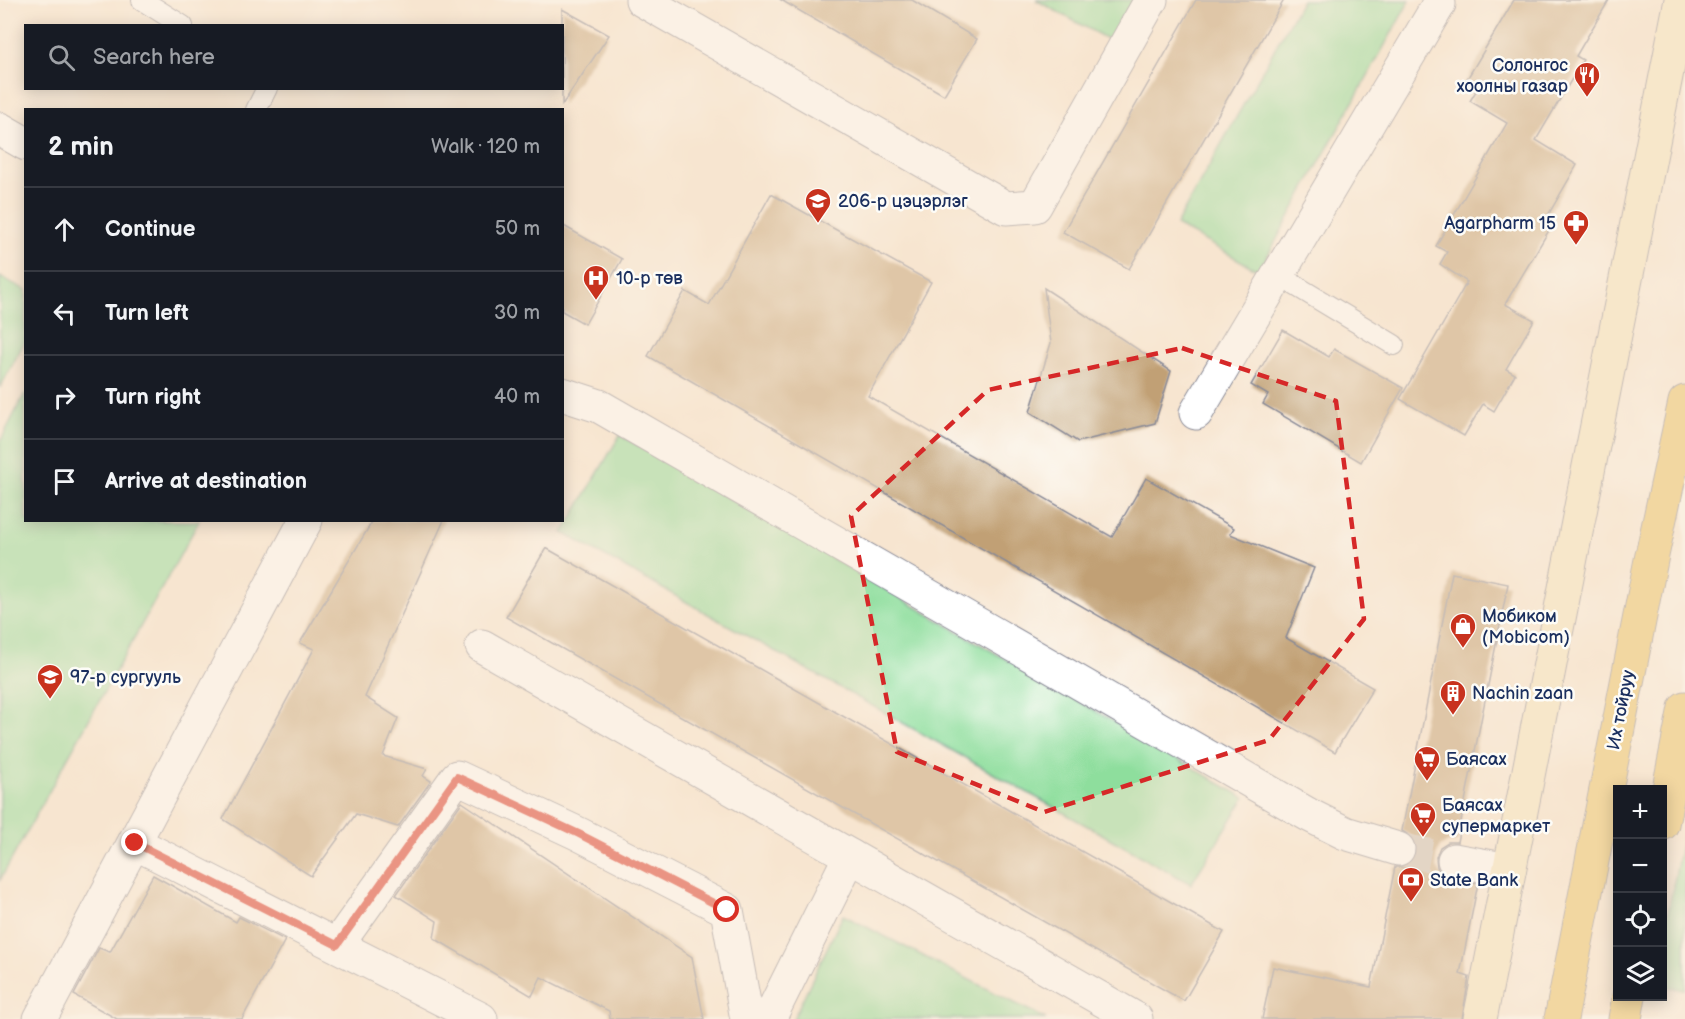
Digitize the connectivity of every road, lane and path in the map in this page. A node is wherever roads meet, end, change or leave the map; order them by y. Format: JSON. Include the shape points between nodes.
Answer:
{"nodes":[{"id":1,"x":142,"y":0,"type":"edge"},
{"id":2,"x":642,"y":0,"type":"edge"},
{"id":3,"x":1151,"y":0,"type":"edge"},
{"id":4,"x":1438,"y":0,"type":"edge"},
{"id":5,"x":1681,"y":0,"type":"edge"},
{"id":6,"x":180,"y":24,"type":"edge"},
{"id":7,"x":266,"y":90,"type":"edge"},
{"id":8,"x":257,"y":108,"type":"edge"},
{"id":9,"x":0,"y":129,"type":"edge"},
{"id":10,"x":24,"y":143,"type":"edge"},
{"id":11,"x":1278,"y":274,"type":"junction"},
{"id":12,"x":1394,"y":345,"type":"dead end"},
{"id":13,"x":564,"y":395,"type":"edge"},
{"id":14,"x":1685,"y":402,"type":"edge"},
{"id":15,"x":1196,"y":413,"type":"dead end"},
{"id":16,"x":305,"y":522,"type":"edge"},
{"id":17,"x":482,"y":646,"type":"dead end"},
{"id":18,"x":1685,"y":708,"type":"edge"},
{"id":19,"x":1667,"y":799,"type":"edge"},
{"id":20,"x":135,"y":843,"type":"junction"},
{"id":21,"x":1398,"y":849,"type":"tunnel mouth"},
{"id":22,"x":850,"y":856,"type":"junction"},
{"id":23,"x":1454,"y":860,"type":"tunnel mouth"},
{"id":24,"x":1509,"y":870,"type":"junction"},
{"id":25,"x":337,"y":945,"type":"junction"},
{"id":26,"x":1628,"y":1001,"type":"edge"},
{"id":27,"x":40,"y":1019,"type":"edge"},
{"id":28,"x":481,"y":1019,"type":"edge"},
{"id":29,"x":747,"y":1019,"type":"edge"},
{"id":30,"x":769,"y":1019,"type":"edge"},
{"id":31,"x":1136,"y":1019,"type":"edge"},
{"id":32,"x":1480,"y":1019,"type":"edge"},
{"id":33,"x":1561,"y":1019,"type":"edge"},
{"id":34,"x":1625,"y":1019,"type":"edge"}],
"edges":[{"from":1,"to":6,"type":"lane"},
{"from":2,"to":3,"type":"street","via":[[1006,208],[1035,206]]},
{"from":4,"to":11,"type":"street"},
{"from":5,"to":24,"type":"street"},
{"from":7,"to":8,"type":"lane"},
{"from":9,"to":10,"type":"street"},
{"from":11,"to":12,"type":"lane"},
{"from":11,"to":15,"type":"street"},
{"from":13,"to":21,"type":"street","via":[[599,406],[1309,815],[1345,833]]},
{"from":14,"to":33,"type":"main road","name":"Их тойруу"},
{"from":16,"to":20,"type":"street"},
{"from":17,"to":22,"type":"street"},
{"from":18,"to":19,"type":"main road"},
{"from":20,"to":25,"type":"street"},
{"from":20,"to":27,"type":"street"},
{"from":22,"to":30,"type":"street"},
{"from":22,"to":31,"type":"street"},
{"from":23,"to":24,"type":"street"},
{"from":24,"to":32,"type":"street"},
{"from":25,"to":28,"type":"street"},
{"from":25,"to":29,"type":"street","via":[[457,777],[727,910]]},
{"from":26,"to":34,"type":"main road"}]}
